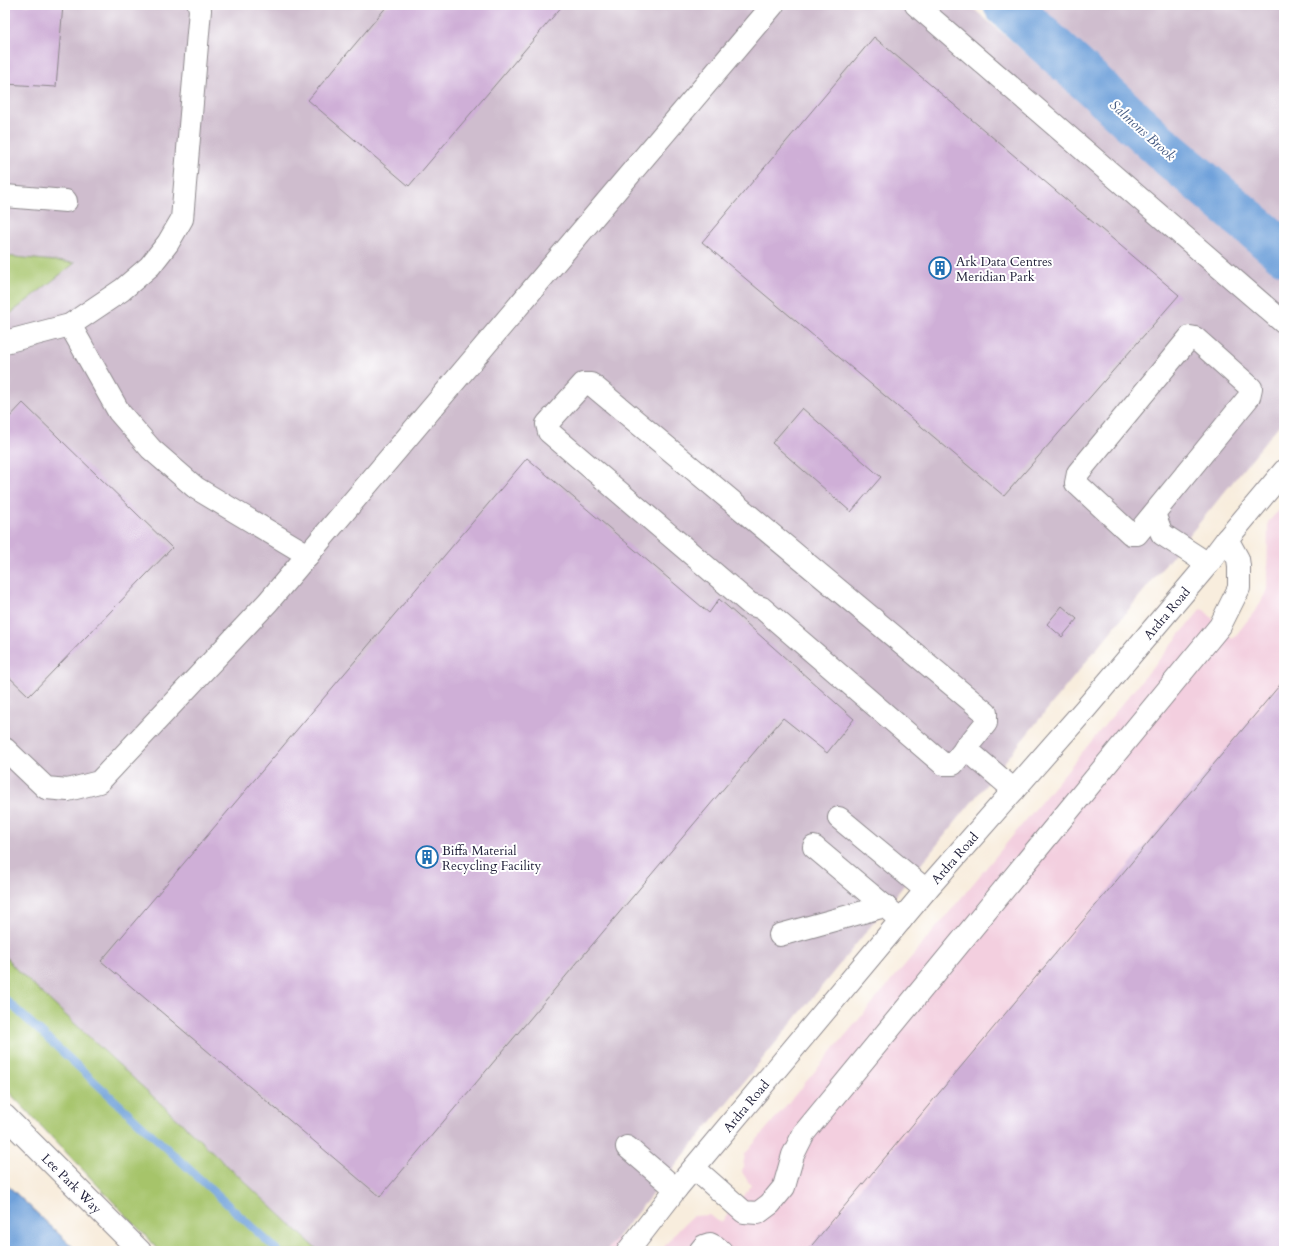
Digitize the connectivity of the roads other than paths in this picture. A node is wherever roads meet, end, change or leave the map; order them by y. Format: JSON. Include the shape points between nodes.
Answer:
{"nodes":[{"id":1,"x":199,"y":5,"type":"edge"},
{"id":2,"x":773,"y":5,"type":"edge"},
{"id":3,"x":916,"y":5,"type":"edge"},
{"id":4,"x":5,"y":196,"type":"edge"},
{"id":5,"x":66,"y":201,"type":"dead end"},
{"id":6,"x":1284,"y":323,"type":"edge"},
{"id":7,"x":70,"y":325,"type":"junction"},
{"id":8,"x":5,"y":342,"type":"edge"},
{"id":9,"x":1284,"y":471,"type":"edge"},
{"id":10,"x":1154,"y":514,"type":"junction"},
{"id":11,"x":1227,"y":539,"type":"junction"},
{"id":12,"x":308,"y":555,"type":"junction"},
{"id":13,"x":1208,"y":564,"type":"junction"},
{"id":14,"x":965,"y":748,"type":"junction"},
{"id":15,"x":5,"y":749,"type":"edge"},
{"id":16,"x":1014,"y":790,"type":"junction"},
{"id":17,"x":839,"y":818,"type":"dead end"},
{"id":18,"x":814,"y":847,"type":"dead end"},
{"id":19,"x":926,"y":890,"type":"junction"},
{"id":20,"x":893,"y":913,"type":"junction"},
{"id":21,"x":780,"y":935,"type":"dead end"},
{"id":22,"x":5,"y":1116,"type":"edge"},
{"id":23,"x":627,"y":1147,"type":"dead end"},
{"id":24,"x":694,"y":1168,"type":"junction"},
{"id":25,"x":676,"y":1189,"type":"junction"},
{"id":26,"x":629,"y":1249,"type":"edge"},
{"id":27,"x":140,"y":1251,"type":"edge"},
{"id":28,"x":700,"y":1251,"type":"edge"},
{"id":29,"x":721,"y":1251,"type":"edge"}],
"edges":[{"from":1,"to":7,"type":"street","via":[[182,219],[150,266],[122,290]]},
{"from":2,"to":12,"type":"street"},
{"from":3,"to":6,"type":"street"},
{"from":4,"to":5,"type":"street"},
{"from":7,"to":8,"type":"street"},
{"from":7,"to":12,"type":"street","via":[[119,412],[151,449],[196,488]]},
{"from":9,"to":11,"type":"street","name":"Ardra Road"},
{"from":10,"to":10,"type":"street","via":[[1250,397],[1252,388],[1195,338],[1190,337],[1078,473],[1076,483],[1131,534],[1137,534]]},
{"from":10,"to":13,"type":"street","via":[[1162,534]]},
{"from":11,"to":13,"type":"street","name":"Ardra Road"},
{"from":11,"to":24,"type":"street","via":[[1238,559],[1239,588],[1220,626],[804,1133],[793,1155],[784,1187],[770,1204],[758,1213],[744,1212]]},
{"from":12,"to":15,"type":"street","via":[[268,602],[99,782],[68,790],[46,788]]},
{"from":13,"to":16,"type":"street","name":"Ardra Road"},
{"from":14,"to":14,"type":"street","via":[[986,723],[986,713],[591,384],[583,384],[546,424],[548,432],[750,604],[762,608],[943,764],[953,764]]},
{"from":14,"to":16,"type":"street"},
{"from":16,"to":19,"type":"street","name":"Ardra Road"},
{"from":17,"to":19,"type":"street"},
{"from":18,"to":20,"type":"street"},
{"from":19,"to":20,"type":"street","name":"Ardra Road"},
{"from":20,"to":21,"type":"street"},
{"from":20,"to":24,"type":"street","name":"Ardra Road"},
{"from":22,"to":27,"type":"street","name":"Lee Park Way"},
{"from":23,"to":25,"type":"street"},
{"from":24,"to":25,"type":"street","name":"Ardra Road"},
{"from":25,"to":26,"type":"street","name":"Ardra Road"},
{"from":28,"to":29,"type":"street","via":[[710,1244]]}]}
